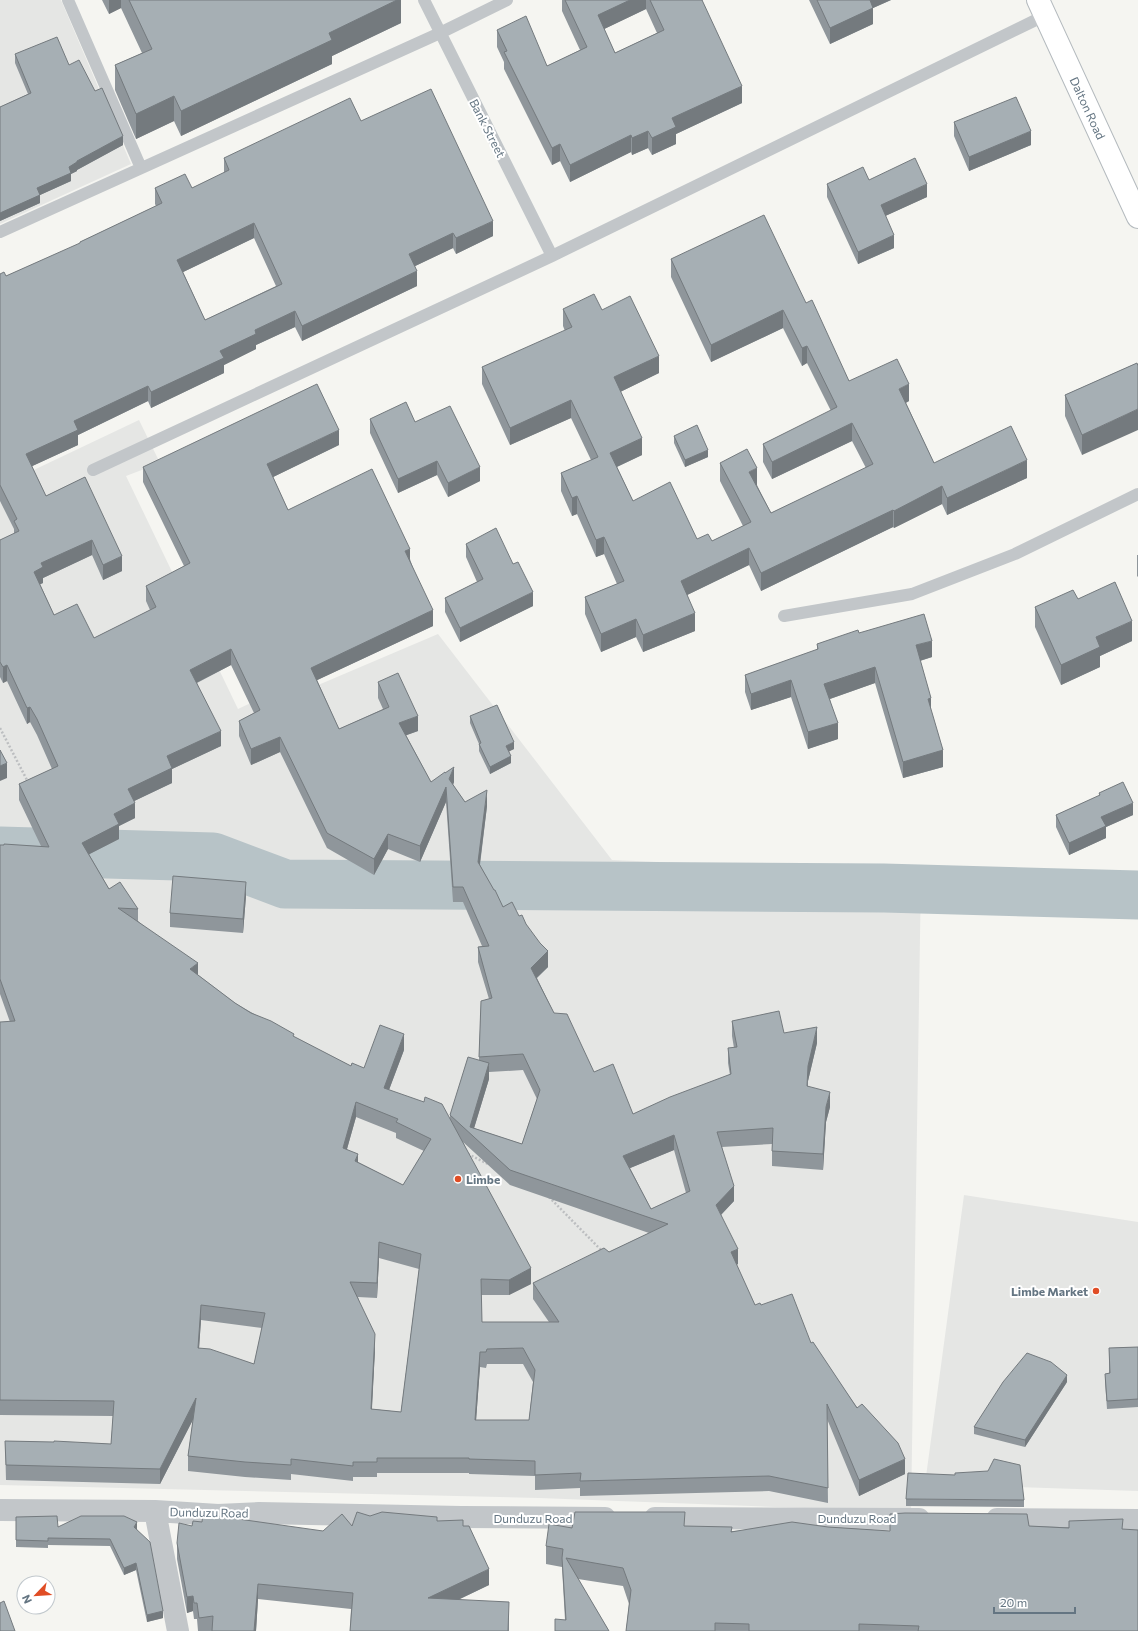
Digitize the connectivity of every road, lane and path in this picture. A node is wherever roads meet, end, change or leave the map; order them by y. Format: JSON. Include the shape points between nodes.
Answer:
{"nodes":[{"id":1,"x":68,"y":0,"type":"edge"},
{"id":2,"x":424,"y":0,"type":"edge"},
{"id":3,"x":507,"y":0,"type":"edge"},
{"id":4,"x":1042,"y":8,"type":"edge"},
{"id":5,"x":440,"y":33,"type":"junction"},
{"id":6,"x":141,"y":168,"type":"junction"},
{"id":7,"x":1138,"y":217,"type":"edge"},
{"id":8,"x":0,"y":232,"type":"edge"},
{"id":9,"x":552,"y":256,"type":"junction"},
{"id":10,"x":93,"y":470,"type":"dead end"},
{"id":11,"x":1138,"y":494,"type":"edge"},
{"id":12,"x":784,"y":616,"type":"dead end"},
{"id":13,"x":0,"y":728,"type":"edge"},
{"id":14,"x":28,"y":783,"type":"edge"},
{"id":15,"x":466,"y":1153,"type":"edge"},
{"id":16,"x":493,"y":1167,"type":"edge"},
{"id":17,"x":545,"y":1193,"type":"edge"},
{"id":18,"x":604,"y":1253,"type":"edge"},
{"id":19,"x":0,"y":1510,"type":"edge"},
{"id":20,"x":155,"y":1511,"type":"junction"},
{"id":21,"x":939,"y":1519,"type":"edge"},
{"id":22,"x":978,"y":1519,"type":"edge"},
{"id":23,"x":1138,"y":1520,"type":"edge"},
{"id":24,"x":178,"y":1631,"type":"edge"}],
"edges":[{"from":1,"to":6,"type":"lane"},
{"from":2,"to":5,"type":"lane","name":"Bank Street"},
{"from":3,"to":5,"type":"lane"},
{"from":4,"to":7,"type":"main road","name":"Dalton Road"},
{"from":4,"to":9,"type":"lane"},
{"from":5,"to":6,"type":"lane"},
{"from":5,"to":9,"type":"lane","name":"Bank Street"},
{"from":6,"to":8,"type":"lane"},
{"from":9,"to":10,"type":"lane"},
{"from":11,"to":12,"type":"lane","via":[[1015,554],[912,594]]},
{"from":13,"to":14,"type":"path"},
{"from":15,"to":16,"type":"path"},
{"from":17,"to":18,"type":"path"},
{"from":19,"to":20,"type":"street","name":"Dunduzu Road"},
{"from":20,"to":21,"type":"street","name":"Dunduzu Road","via":[[218,1515],[259,1513],[461,1517]]},
{"from":20,"to":24,"type":"street"},
{"from":22,"to":23,"type":"street"}]}
